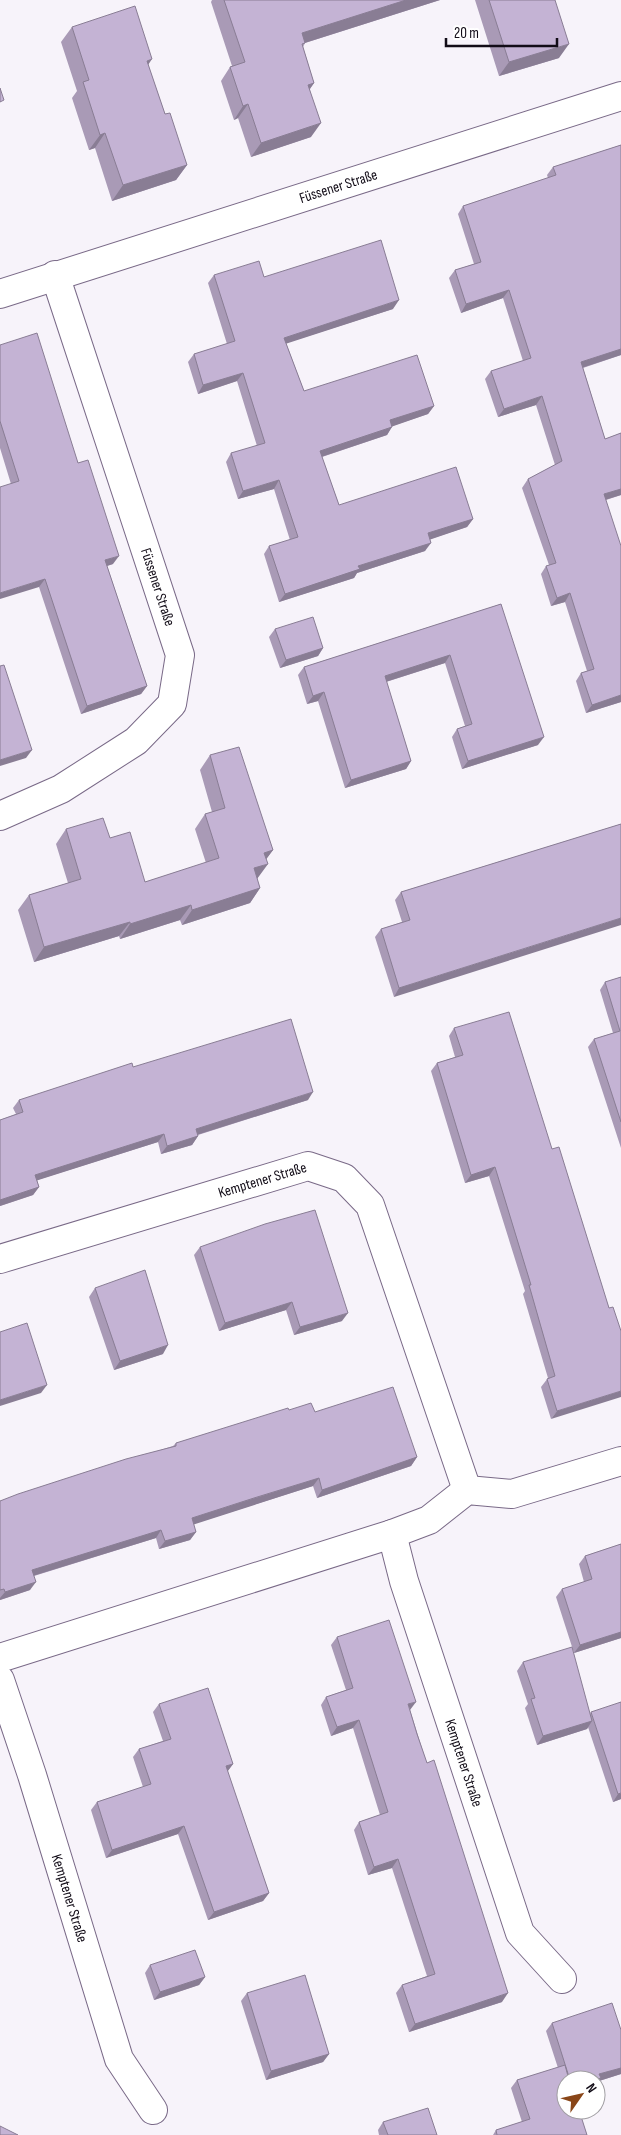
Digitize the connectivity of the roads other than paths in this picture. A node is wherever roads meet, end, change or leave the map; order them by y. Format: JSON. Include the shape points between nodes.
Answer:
{"nodes":[{"id":1,"x":621,"y":96,"type":"edge"},
{"id":2,"x":55,"y":275,"type":"junction"},
{"id":3,"x":0,"y":294,"type":"edge"},
{"id":4,"x":0,"y":816,"type":"edge"},
{"id":5,"x":0,"y":1259,"type":"edge"},
{"id":6,"x":621,"y":1461,"type":"edge"},
{"id":7,"x":467,"y":1490,"type":"junction"},
{"id":8,"x":392,"y":1534,"type":"junction"},
{"id":9,"x":0,"y":1658,"type":"edge"},
{"id":10,"x":0,"y":1680,"type":"edge"},
{"id":11,"x":562,"y":1979,"type":"dead end"},
{"id":12,"x":154,"y":2110,"type":"dead end"}],
"edges":[{"from":1,"to":2,"type":"street","name":"Füssener Straße"},
{"from":2,"to":3,"type":"street","name":"Füssener Straße"},
{"from":2,"to":4,"type":"street","name":"Füssener Straße","via":[[180,655],[172,704],[136,741],[60,789]]},
{"from":5,"to":7,"type":"street","name":"Kemptener Straße","via":[[308,1166],[344,1178],[370,1205]]},
{"from":6,"to":7,"type":"street","via":[[512,1494]]},
{"from":7,"to":8,"type":"street","via":[[429,1520]]},
{"from":8,"to":9,"type":"street"},
{"from":8,"to":11,"type":"street","name":"Kemptener Straße","via":[[404,1581],[520,1933]]},
{"from":10,"to":12,"type":"street","name":"Kemptener Straße","via":[[119,2059]]}]}
